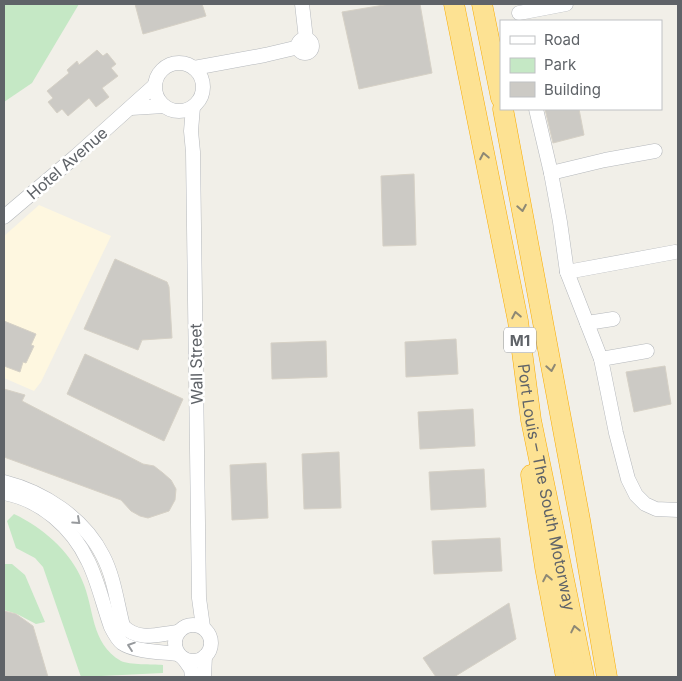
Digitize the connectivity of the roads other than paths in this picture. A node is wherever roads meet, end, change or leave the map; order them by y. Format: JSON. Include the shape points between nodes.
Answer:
{"nodes":[{"id":1,"x":302,"y":4,"type":"edge"},
{"id":2,"x":454,"y":4,"type":"edge"},
{"id":3,"x":482,"y":4,"type":"edge"},
{"id":4,"x":566,"y":4,"type":"edge"},
{"id":5,"x":519,"y":13,"type":"edge"},
{"id":6,"x":221,"y":63,"type":"junction"},
{"id":7,"x":194,"y":68,"type":"junction"},
{"id":8,"x":154,"y":86,"type":"junction"},
{"id":9,"x":203,"y":88,"type":"junction"},
{"id":10,"x":500,"y":93,"type":"edge"},
{"id":11,"x":164,"y":106,"type":"junction"},
{"id":12,"x":193,"y":107,"type":"junction"},
{"id":13,"x":131,"y":108,"type":"junction"},
{"id":14,"x":503,"y":110,"type":"edge"},
{"id":15,"x":536,"y":110,"type":"edge"},
{"id":16,"x":178,"y":111,"type":"junction"},
{"id":17,"x":191,"y":131,"type":"junction"},
{"id":18,"x":655,"y":151,"type":"dead end"},
{"id":19,"x":551,"y":173,"type":"junction"},
{"id":20,"x":4,"y":217,"type":"edge"},
{"id":21,"x":675,"y":252,"type":"dead end"},
{"id":22,"x":566,"y":272,"type":"junction"},
{"id":23,"x":613,"y":319,"type":"dead end"},
{"id":24,"x":587,"y":323,"type":"junction"},
{"id":25,"x":647,"y":351,"type":"dead end"},
{"id":26,"x":601,"y":359,"type":"junction"},
{"id":27,"x":531,"y":420,"type":"junction"},
{"id":28,"x":4,"y":482,"type":"edge"},
{"id":29,"x":4,"y":493,"type":"edge"},
{"id":30,"x":678,"y":510,"type":"edge"},
{"id":31,"x":580,"y":520,"type":"junction"},
{"id":32,"x":198,"y":598,"type":"junction"},
{"id":33,"x":203,"y":627,"type":"junction"},
{"id":34,"x":182,"y":629,"type":"junction"},
{"id":35,"x":181,"y":656,"type":"junction"},
{"id":36,"x":205,"y":656,"type":"junction"},
{"id":37,"x":192,"y":677,"type":"edge"},
{"id":38,"x":204,"y":677,"type":"edge"},
{"id":39,"x":566,"y":677,"type":"edge"},
{"id":40,"x":584,"y":677,"type":"edge"},
{"id":41,"x":607,"y":677,"type":"edge"},
{"id":42,"x":621,"y":677,"type":"edge"}],
"edges":[{"from":1,"to":6,"type":"street","via":[[303,43],[265,55]]},
{"from":27,"to":2,"type":"highway","name":"Port Louis – The South Motorway","number":"M1","one_way":true,"via":[[518,321]]},
{"from":3,"to":10,"type":"highway"},
{"from":4,"to":5,"type":"street"},
{"from":6,"to":7,"type":"street"},
{"from":6,"to":9,"type":"street"},
{"from":7,"to":8,"type":"street","via":[[180,62],[172,63],[160,71]]},
{"from":7,"to":9,"type":"street"},
{"from":8,"to":11,"type":"street","via":[[158,100]]},
{"from":8,"to":13,"type":"street","name":"Hotel Avenue"},
{"from":9,"to":12,"type":"street"},
{"from":11,"to":13,"type":"street"},
{"from":11,"to":16,"type":"street"},
{"from":12,"to":16,"type":"street"},
{"from":12,"to":17,"type":"street","name":"Wall Street"},
{"from":13,"to":20,"type":"street","name":"Hotel Avenue"},
{"from":14,"to":31,"type":"highway","name":"Port Louis – The South Motorway","number":"M1","one_way":true},
{"from":15,"to":19,"type":"street"},
{"from":16,"to":17,"type":"street","name":"Wall Street"},
{"from":17,"to":32,"type":"street","name":"Wall Street"},
{"from":18,"to":19,"type":"street"},
{"from":19,"to":22,"type":"street"},
{"from":21,"to":22,"type":"street"},
{"from":22,"to":24,"type":"street"},
{"from":23,"to":24,"type":"street"},
{"from":24,"to":26,"type":"street"},
{"from":25,"to":26,"type":"street"},
{"from":26,"to":30,"type":"street","via":[[628,479],[636,495],[656,509]]},
{"from":39,"to":27,"type":"highway","one_way":true,"via":[[531,479]]},
{"from":40,"to":27,"type":"highway","name":"Port Louis – The South Motorway","number":"M1","one_way":true},
{"from":28,"to":34,"type":"street","one_way":true,"via":[[41,496],[69,514],[88,532],[109,570],[123,626],[128,631],[136,636],[148,636]]},
{"from":35,"to":29,"type":"street","one_way":true,"via":[[132,648],[122,643],[110,626],[89,561],[73,536],[54,516],[21,498]]},
{"from":31,"to":41,"type":"highway","name":"Port Louis – The South Motorway","number":"M1"},
{"from":31,"to":42,"type":"highway","via":[[605,604]]},
{"from":32,"to":33,"type":"street","name":"Wall Street"},
{"from":32,"to":34,"type":"street","name":"Wall Street"},
{"from":33,"to":34,"type":"street","via":[[192,624]]},
{"from":33,"to":36,"type":"street","via":[[212,641]]},
{"from":34,"to":35,"type":"street","via":[[175,643]]},
{"from":35,"to":36,"type":"street","via":[[195,661]]},
{"from":35,"to":37,"type":"street","via":[[191,669]]},
{"from":36,"to":38,"type":"street"}]}
